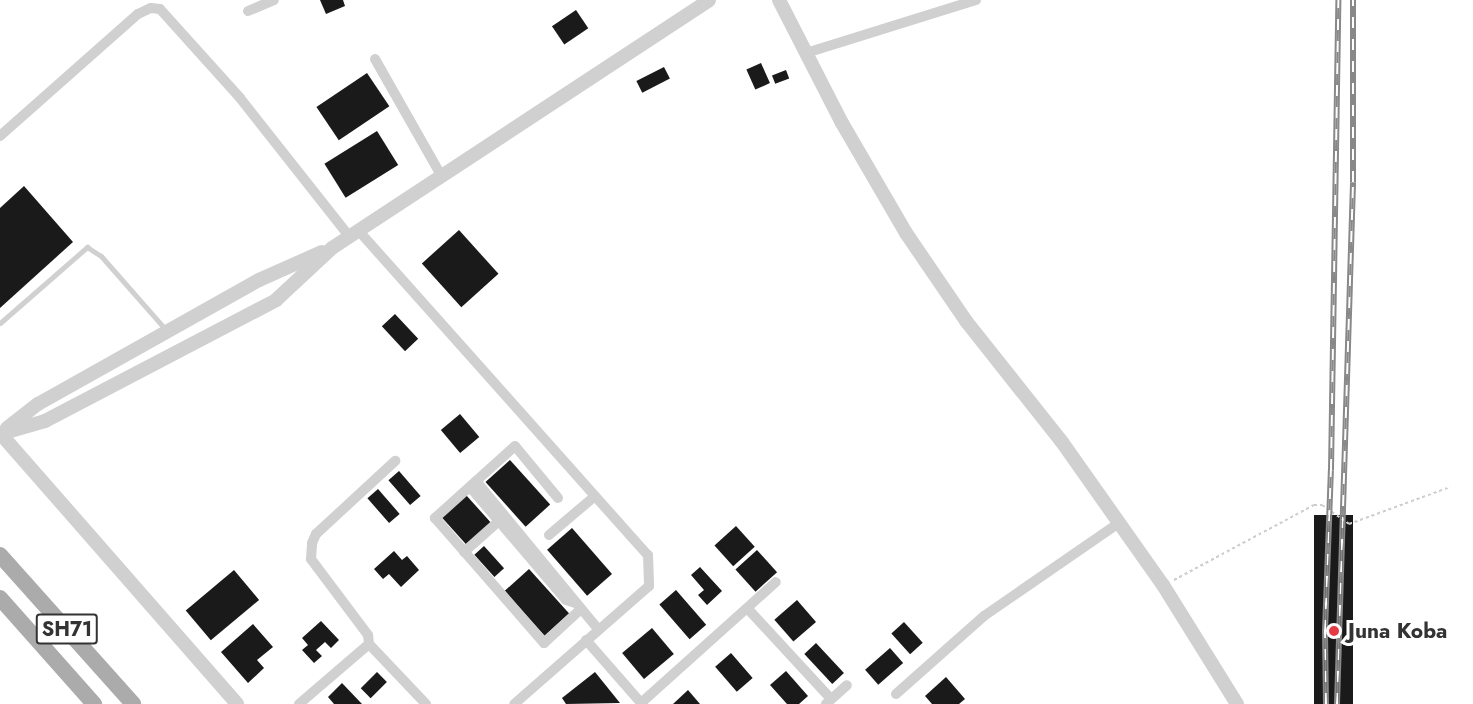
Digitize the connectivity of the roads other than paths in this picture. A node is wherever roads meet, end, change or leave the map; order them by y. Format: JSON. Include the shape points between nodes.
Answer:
{"nodes":[{"id":1,"x":274,"y":0,"type":"edge"},
{"id":2,"x":709,"y":0,"type":"edge"},
{"id":3,"x":779,"y":0,"type":"edge"},
{"id":4,"x":976,"y":0,"type":"edge"},
{"id":5,"x":248,"y":11,"type":"dead end"},
{"id":6,"x":806,"y":53,"type":"junction"},
{"id":7,"x":375,"y":59,"type":"dead end"},
{"id":8,"x":0,"y":136,"type":"edge"},
{"id":9,"x":441,"y":175,"type":"junction"},
{"id":10,"x":354,"y":233,"type":"junction"},
{"id":11,"x":332,"y":248,"type":"junction"},
{"id":12,"x":0,"y":323,"type":"edge"},
{"id":13,"x":168,"y":332,"type":"junction"},
{"id":14,"x":0,"y":434,"type":"edge"},
{"id":15,"x":395,"y":461,"type":"dead end"},
{"id":16,"x":473,"y":484,"type":"junction"},
{"id":17,"x":595,"y":496,"type":"junction"},
{"id":18,"x":558,"y":498,"type":"dead end"},
{"id":19,"x":499,"y":521,"type":"junction"},
{"id":20,"x":1119,"y":523,"type":"junction"},
{"id":21,"x":549,"y":535,"type":"dead end"},
{"id":22,"x":464,"y":552,"type":"junction"},
{"id":23,"x":0,"y":555,"type":"edge"},
{"id":24,"x":776,"y":582,"type":"dead end"},
{"id":25,"x":0,"y":598,"type":"edge"},
{"id":26,"x":578,"y":606,"type":"junction"},
{"id":27,"x":748,"y":609,"type":"junction"},
{"id":28,"x":598,"y":629,"type":"junction"},
{"id":29,"x":586,"y":640,"type":"junction"},
{"id":30,"x":369,"y":644,"type":"junction"},
{"id":31,"x":847,"y":685,"type":"dead end"},
{"id":32,"x":896,"y":694,"type":"dead end"},
{"id":33,"x":829,"y":702,"type":"edge"},
{"id":34,"x":642,"y":703,"type":"edge"},
{"id":35,"x":94,"y":704,"type":"edge"},
{"id":36,"x":133,"y":704,"type":"edge"},
{"id":37,"x":237,"y":704,"type":"edge"},
{"id":38,"x":299,"y":704,"type":"edge"},
{"id":39,"x":426,"y":704,"type":"edge"},
{"id":40,"x":514,"y":704,"type":"edge"},
{"id":41,"x":1237,"y":704,"type":"edge"}],
"edges":[{"from":1,"to":5,"type":"street"},
{"from":2,"to":9,"type":"street"},
{"from":3,"to":6,"type":"street"},
{"from":4,"to":6,"type":"street"},
{"from":6,"to":20,"type":"street","via":[[906,232],[966,321],[1062,442]]},
{"from":7,"to":9,"type":"street"},
{"from":8,"to":10,"type":"street","via":[[138,14],[159,9]]},
{"from":9,"to":10,"type":"street"},
{"from":10,"to":11,"type":"street"},
{"from":10,"to":17,"type":"street"},
{"from":11,"to":13,"type":"street","via":[[259,280]]},
{"from":11,"to":14,"type":"street","via":[[276,300],[45,421]]},
{"from":12,"to":13,"type":"lane","via":[[87,247],[101,256]]},
{"from":13,"to":14,"type":"street","via":[[38,404]]},
{"from":14,"to":37,"type":"street"},
{"from":15,"to":30,"type":"street","via":[[316,534],[310,551],[317,568],[368,635]]},
{"from":16,"to":18,"type":"street","via":[[515,446]]},
{"from":16,"to":19,"type":"street"},
{"from":16,"to":22,"type":"street","via":[[435,518]]},
{"from":16,"to":26,"type":"street","via":[[572,594]]},
{"from":17,"to":21,"type":"street"},
{"from":17,"to":28,"type":"street","via":[[648,555],[649,586]]},
{"from":19,"to":22,"type":"street"},
{"from":19,"to":26,"type":"street","via":[[566,600]]},
{"from":20,"to":32,"type":"street","via":[[984,616]]},
{"from":20,"to":41,"type":"street"},
{"from":22,"to":26,"type":"street","via":[[544,643]]},
{"from":23,"to":36,"type":"main road","number":"SH71"},
{"from":24,"to":27,"type":"street"},
{"from":25,"to":35,"type":"main road","number":"SH71"},
{"from":26,"to":28,"type":"street"},
{"from":27,"to":33,"type":"street"},
{"from":27,"to":34,"type":"street"},
{"from":28,"to":29,"type":"street"},
{"from":29,"to":34,"type":"street"},
{"from":29,"to":40,"type":"street"},
{"from":30,"to":38,"type":"street"},
{"from":30,"to":39,"type":"street"},
{"from":31,"to":33,"type":"street"}]}
